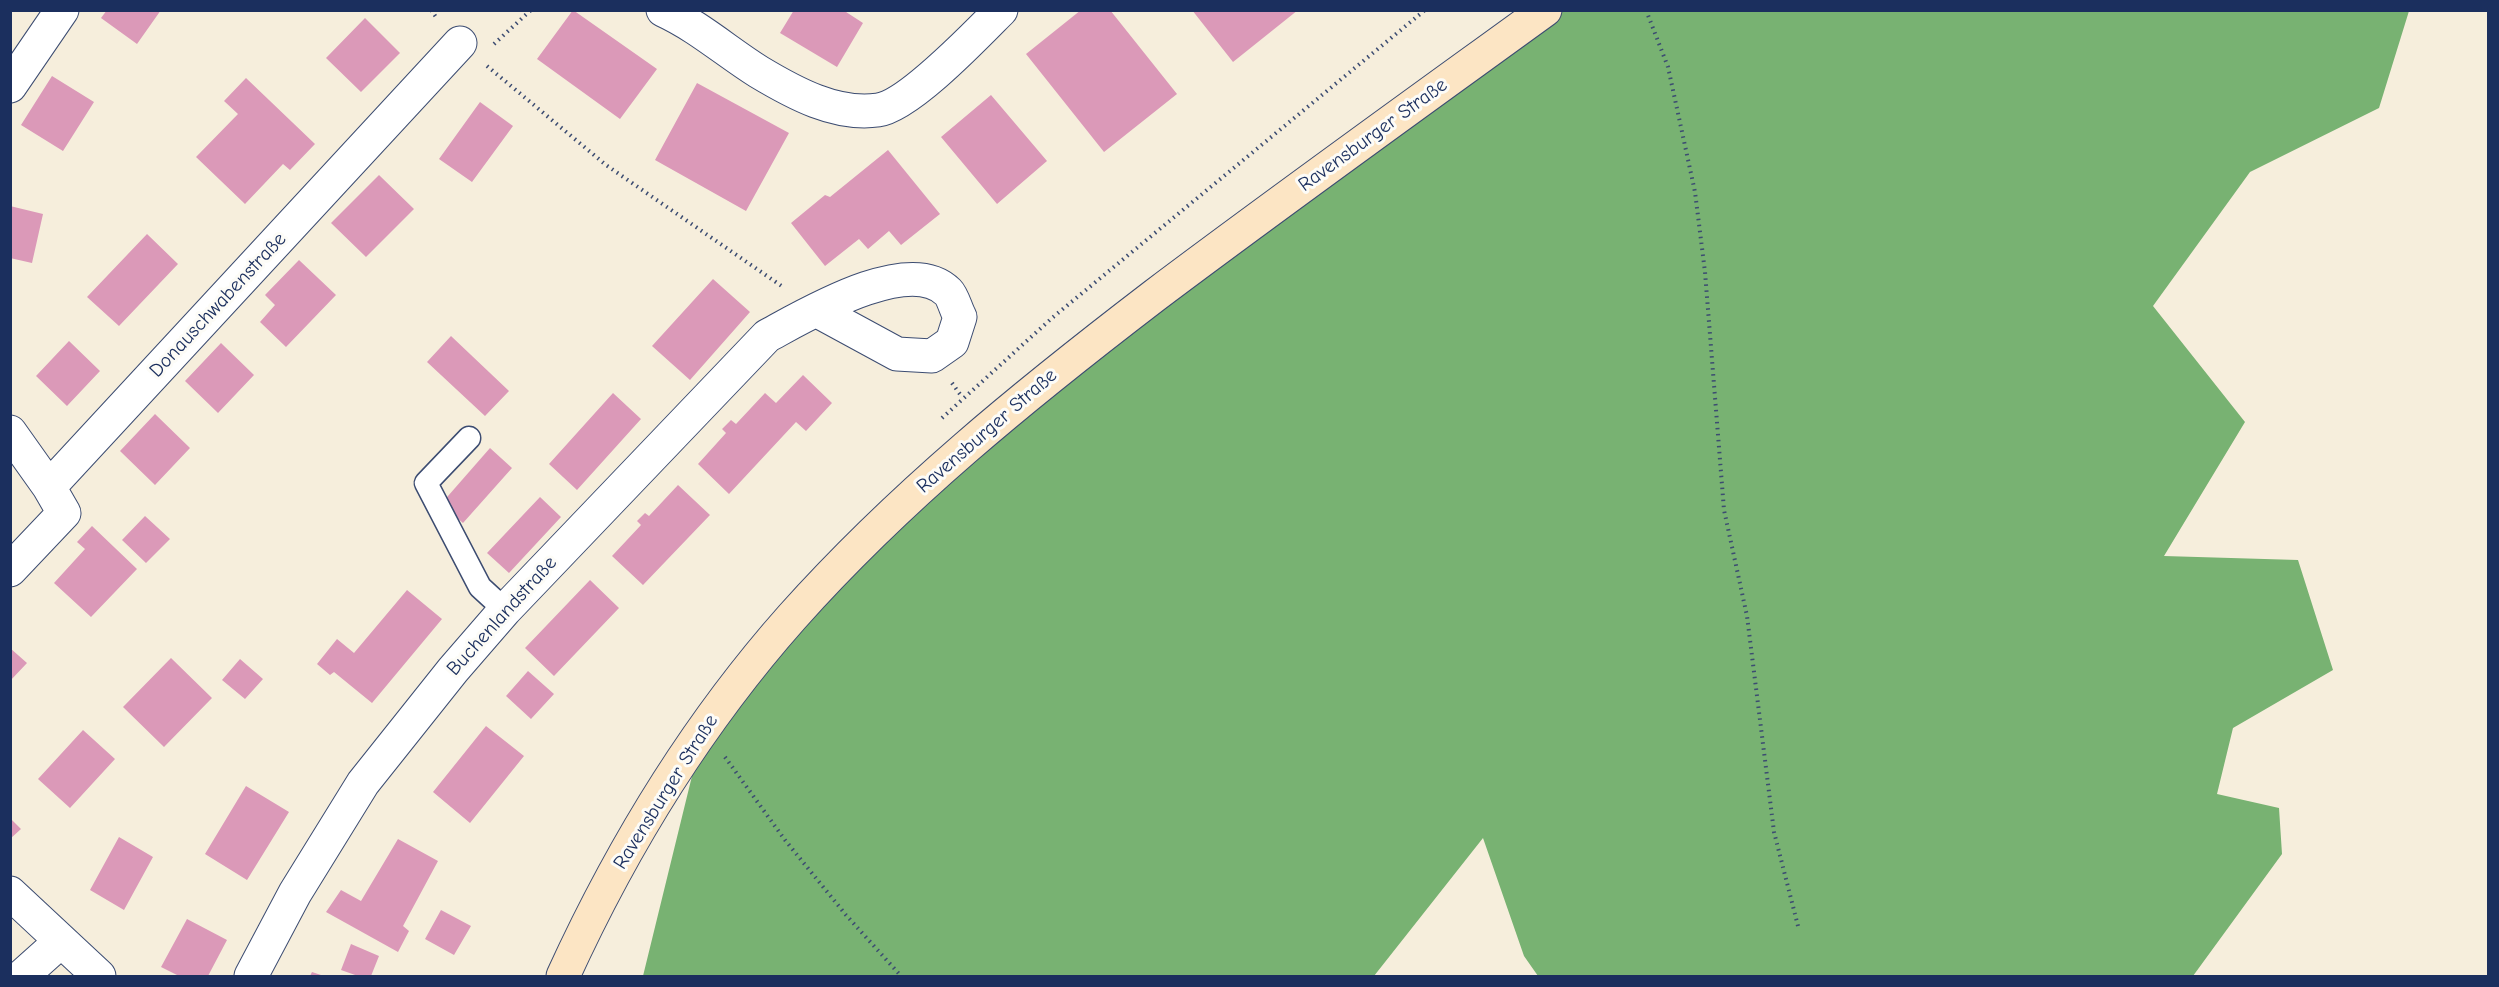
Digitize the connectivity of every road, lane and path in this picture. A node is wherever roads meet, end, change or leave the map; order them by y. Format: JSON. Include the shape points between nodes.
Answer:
{"nodes":[{"id":1,"x":62,"y":10,"type":"edge"},
{"id":2,"x":430,"y":10,"type":"edge"},
{"id":3,"x":531,"y":10,"type":"edge"},
{"id":4,"x":663,"y":10,"type":"edge"},
{"id":5,"x":1001,"y":10,"type":"edge"},
{"id":6,"x":1545,"y":10,"type":"edge"},
{"id":7,"x":1646,"y":10,"type":"edge"},
{"id":8,"x":469,"y":51,"type":"junction"},
{"id":9,"x":10,"y":86,"type":"edge"},
{"id":10,"x":816,"y":310,"type":"joint"},
{"id":11,"x":10,"y":432,"type":"edge"},
{"id":12,"x":469,"y":438,"type":"dead end"},
{"id":13,"x":49,"y":487,"type":"junction"},
{"id":14,"x":10,"y":570,"type":"edge"},
{"id":15,"x":505,"y":610,"type":"junction"},
{"id":16,"x":704,"y":727,"type":"junction"},
{"id":17,"x":10,"y":893,"type":"edge"},
{"id":18,"x":1798,"y":926,"type":"dead end"},
{"id":19,"x":60,"y":942,"type":"junction"},
{"id":20,"x":22,"y":976,"type":"edge"},
{"id":21,"x":99,"y":976,"type":"edge"},
{"id":22,"x":251,"y":976,"type":"edge"},
{"id":23,"x":563,"y":976,"type":"edge"},
{"id":24,"x":901,"y":976,"type":"edge"}],
"edges":[{"from":1,"to":9,"type":"street"},
{"from":2,"to":8,"type":"path"},
{"from":3,"to":8,"type":"path"},
{"from":4,"to":5,"type":"street","via":[[760,72],[815,101],[849,111],[881,110],[909,96]]},
{"from":6,"to":16,"type":"main road","name":"Ravensburger Straße","via":[[1061,367],[937,472],[855,548],[790,619]]},
{"from":7,"to":18,"type":"path","via":[[1668,67],[1695,192],[1706,272],[1724,510],[1747,616],[1774,832]]},
{"from":8,"to":10,"type":"path","via":[[606,165]]},
{"from":8,"to":13,"type":"street","name":"Donauschwabenstraße"},
{"from":10,"to":15,"type":"street","name":"Buchenlandstraße","via":[[767,336]]},
{"from":11,"to":13,"type":"street"},
{"from":12,"to":15,"type":"lane","via":[[426,483],[480,587]]},
{"from":13,"to":14,"type":"street","via":[[64,513]]},
{"from":15,"to":22,"type":"street","name":"Buchenlandstraße","via":[[363,783],[295,893]]},
{"from":16,"to":23,"type":"main road","name":"Ravensburger Straße","via":[[648,812],[592,912]]},
{"from":16,"to":24,"type":"path","via":[[785,840]]},
{"from":17,"to":19,"type":"street"},
{"from":19,"to":20,"type":"street"},
{"from":19,"to":21,"type":"street"}]}
